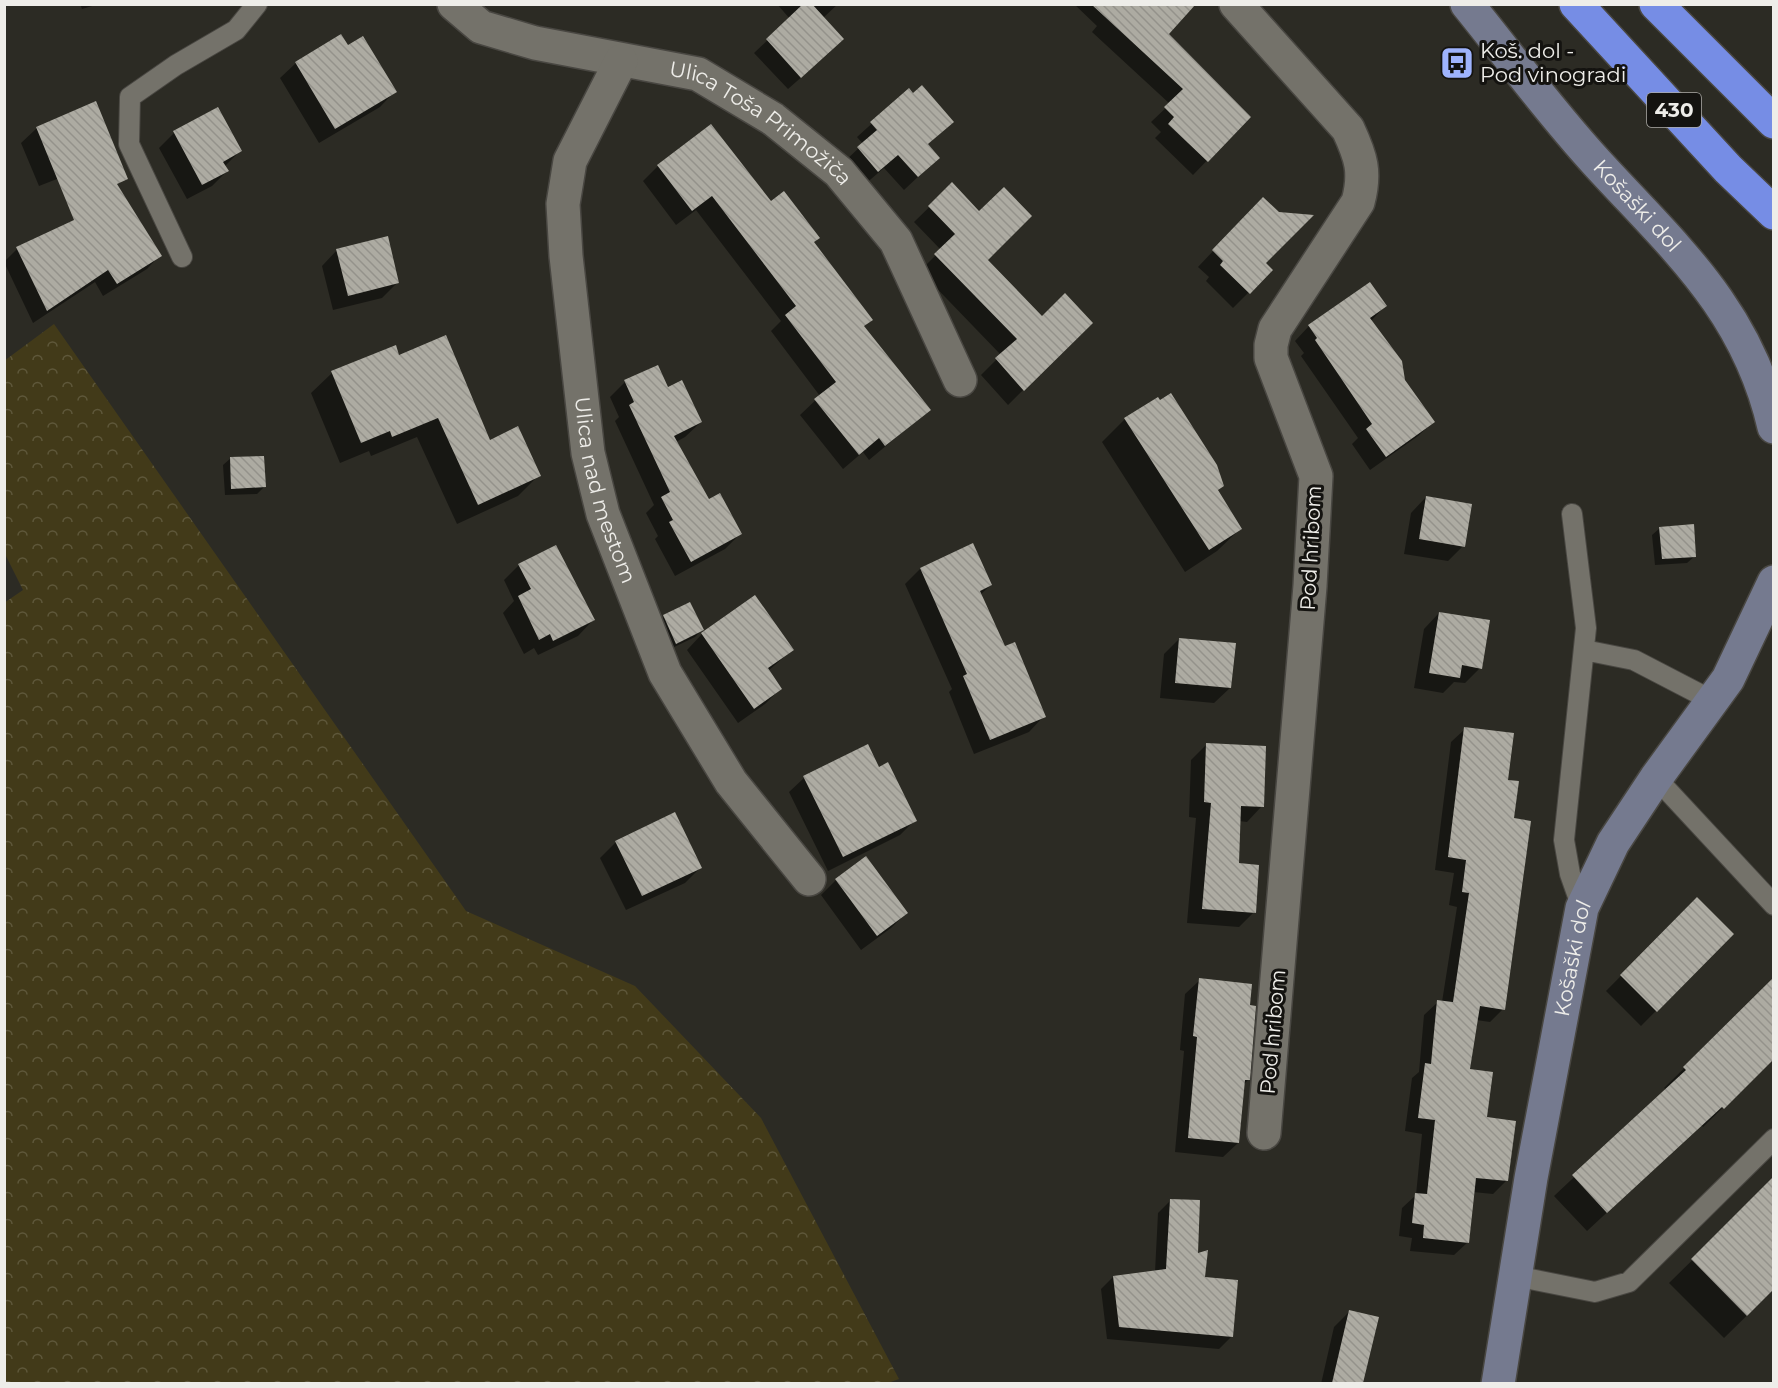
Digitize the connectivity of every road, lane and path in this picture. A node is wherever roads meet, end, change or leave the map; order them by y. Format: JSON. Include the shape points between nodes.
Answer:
{"nodes":[{"id":1,"x":257,"y":4,"type":"edge"},
{"id":2,"x":454,"y":4,"type":"edge"},
{"id":3,"x":1236,"y":4,"type":"edge"},
{"id":4,"x":1467,"y":4,"type":"edge"},
{"id":5,"x":1576,"y":4,"type":"edge"},
{"id":6,"x":1656,"y":4,"type":"edge"},
{"id":7,"x":621,"y":61,"type":"junction"},
{"id":8,"x":1773,"y":122,"type":"edge"},
{"id":9,"x":1773,"y":213,"type":"edge"},
{"id":10,"x":182,"y":257,"type":"dead end"},
{"id":11,"x":960,"y":380,"type":"dead end"},
{"id":12,"x":1773,"y":427,"type":"edge"},
{"id":13,"x":1572,"y":514,"type":"dead end"},
{"id":14,"x":1773,"y":582,"type":"edge"},
{"id":15,"x":1584,"y":650,"type":"junction"},
{"id":16,"x":1713,"y":701,"type":"junction"},
{"id":17,"x":1656,"y":778,"type":"junction"},
{"id":18,"x":809,"y":879,"type":"dead end"},
{"id":19,"x":1773,"y":905,"type":"edge"},
{"id":20,"x":1582,"y":908,"type":"junction"},
{"id":21,"x":1264,"y":1133,"type":"dead end"},
{"id":22,"x":1773,"y":1139,"type":"edge"},
{"id":23,"x":1515,"y":1276,"type":"junction"},
{"id":24,"x":1498,"y":1383,"type":"edge"}],
"edges":[{"from":1,"to":10,"type":"lane","via":[[236,30],[130,97],[129,144]]},
{"from":2,"to":7,"type":"street","name":"Ulica Toša Primožiča","via":[[481,27]]},
{"from":3,"to":21,"type":"street","name":"Pod hribom","via":[[1348,129],[1364,179],[1358,202],[1275,329],[1271,345],[1271,358],[1316,476]]},
{"from":4,"to":12,"type":"street","name":"Košaški dol","via":[[1595,161],[1684,254],[1730,317],[1766,393]]},
{"from":5,"to":9,"type":"highway","number":"430"},
{"from":6,"to":8,"type":"highway","number":"430"},
{"from":7,"to":11,"type":"street","name":"Ulica Toša Primožiča","via":[[698,74],[772,119],[839,172],[896,241]]},
{"from":7,"to":18,"type":"street","name":"Ulica nad mestom","via":[[570,161],[563,204],[588,453],[603,514],[664,673],[730,782]]},
{"from":13,"to":15,"type":"lane","via":[[1586,628]]},
{"from":14,"to":16,"type":"street","name":"Košaški dol","via":[[1728,679]]},
{"from":15,"to":16,"type":"lane","via":[[1634,660]]},
{"from":15,"to":20,"type":"lane","via":[[1564,840]]},
{"from":16,"to":17,"type":"street","name":"Košaški dol"},
{"from":17,"to":19,"type":"lane"},
{"from":17,"to":20,"type":"street","name":"Košaški dol","via":[[1613,843]]},
{"from":20,"to":23,"type":"street","name":"Košaški dol"},
{"from":22,"to":23,"type":"lane","via":[[1629,1282],[1595,1292]]},
{"from":23,"to":24,"type":"street","name":"Košaški dol"}]}
